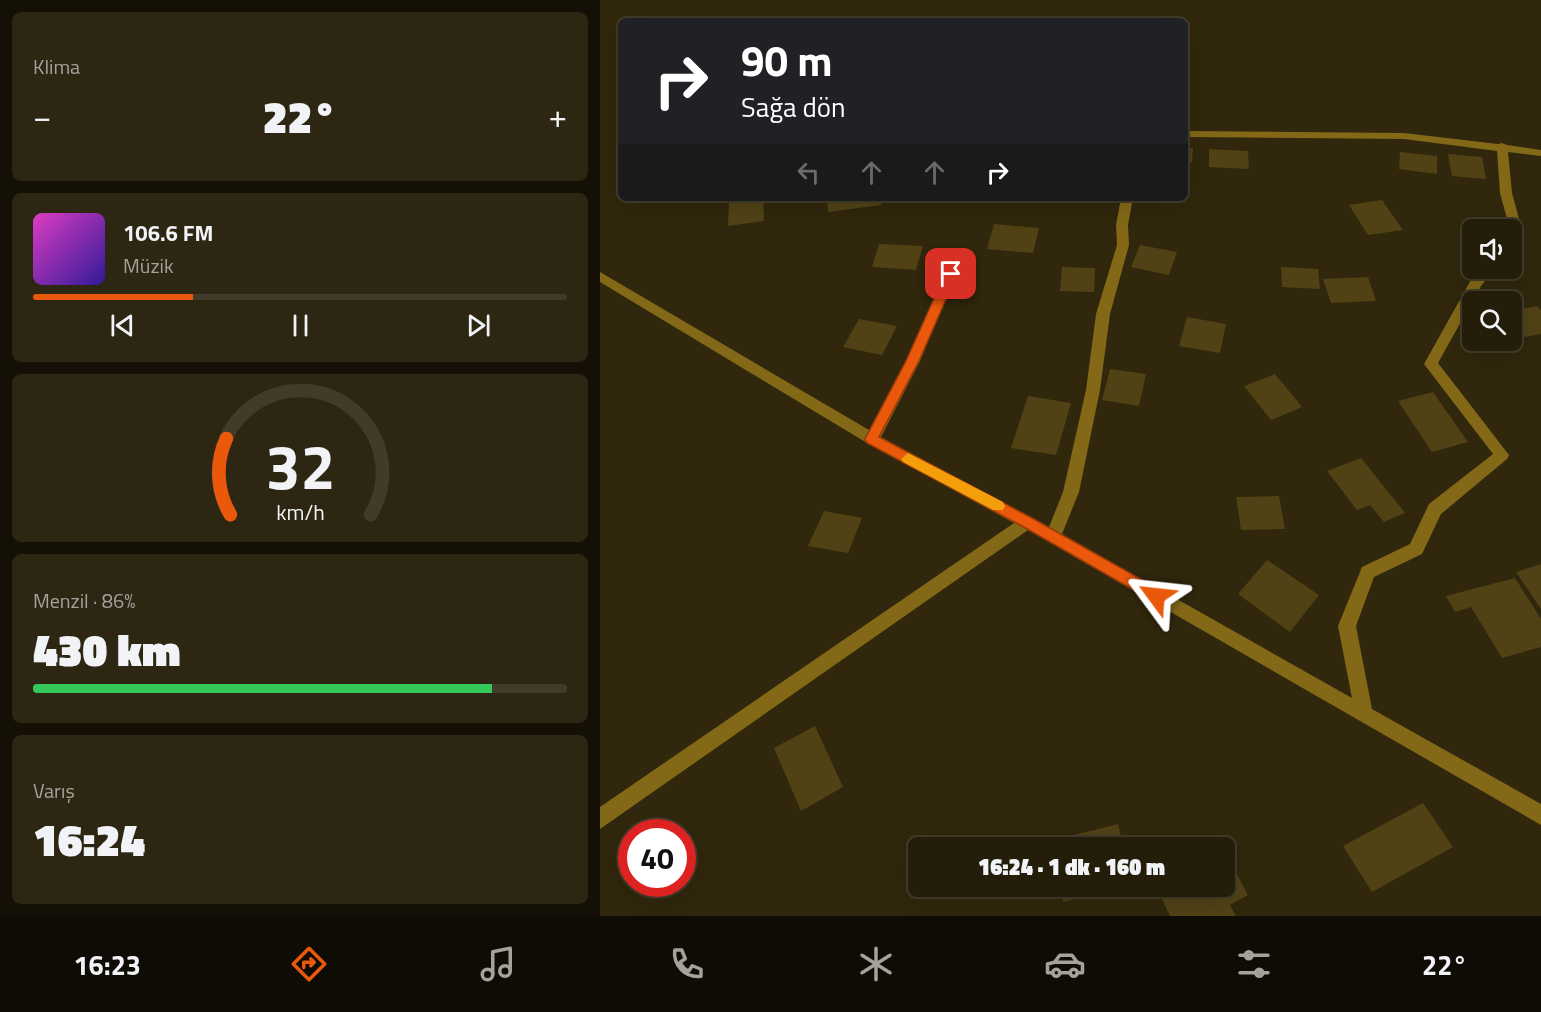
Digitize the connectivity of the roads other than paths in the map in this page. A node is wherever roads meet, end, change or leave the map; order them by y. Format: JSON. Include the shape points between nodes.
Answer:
{"nodes":[{"id":1,"x":1188,"y":134,"type":"edge"},
{"id":2,"x":1502,"y":146,"type":"junction"},
{"id":3,"x":1541,"y":153,"type":"edge"},
{"id":4,"x":1126,"y":201,"type":"edge"},
{"id":5,"x":1513,"y":219,"type":"edge"},
{"id":6,"x":960,"y":252,"type":"dead end"},
{"id":7,"x":600,"y":276,"type":"edge"},
{"id":8,"x":1479,"y":279,"type":"edge"},
{"id":9,"x":872,"y":439,"type":"junction"},
{"id":10,"x":1027,"y":522,"type":"junction"},
{"id":11,"x":1053,"y":536,"type":"junction"},
{"id":12,"x":1364,"y":714,"type":"junction"},
{"id":13,"x":1541,"y":815,"type":"edge"},
{"id":14,"x":600,"y":819,"type":"edge"}],
"edges":[{"from":1,"to":2,"type":"street","via":[[1404,136]]},
{"from":2,"to":3,"type":"street"},
{"from":2,"to":5,"type":"street","via":[[1506,193]]},
{"from":4,"to":11,"type":"street","via":[[1122,225],[1124,245],[1103,314],[1093,390],[1071,492]]},
{"from":6,"to":9,"type":"street","via":[[913,361]]},
{"from":7,"to":9,"type":"street"},
{"from":8,"to":12,"type":"street","via":[[1431,364],[1502,454],[1435,509],[1416,549],[1368,572],[1347,626]]},
{"from":9,"to":10,"type":"street"},
{"from":10,"to":11,"type":"street"},
{"from":10,"to":14,"type":"street"},
{"from":11,"to":12,"type":"street"},
{"from":12,"to":13,"type":"street"}]}
